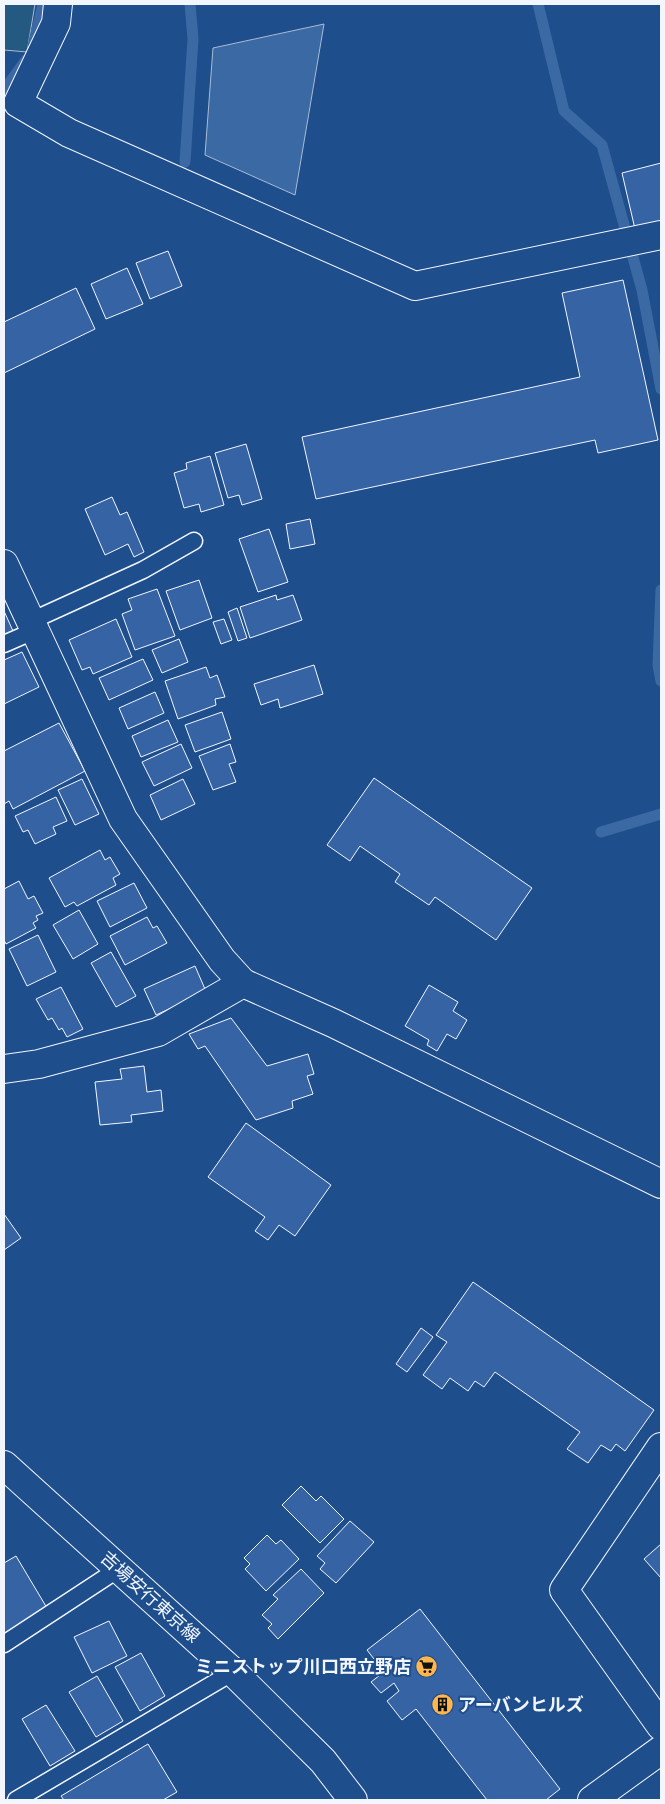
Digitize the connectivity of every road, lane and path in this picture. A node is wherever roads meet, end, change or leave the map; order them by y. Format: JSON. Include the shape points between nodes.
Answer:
{"nodes":[{"id":1,"x":58,"y":4,"type":"edge"},
{"id":2,"x":11,"y":112,"type":"edge"},
{"id":3,"x":661,"y":235,"type":"edge"},
{"id":4,"x":194,"y":541,"type":"dead end"},
{"id":5,"x":4,"y":564,"type":"edge"},
{"id":6,"x":33,"y":625,"type":"junction"},
{"id":7,"x":4,"y":644,"type":"edge"},
{"id":8,"x":243,"y":983,"type":"junction"},
{"id":9,"x":4,"y":1069,"type":"edge"},
{"id":10,"x":661,"y":1184,"type":"edge"},
{"id":11,"x":661,"y":1447,"type":"edge"},
{"id":12,"x":4,"y":1465,"type":"edge"},
{"id":13,"x":120,"y":1568,"type":"junction"},
{"id":14,"x":4,"y":1644,"type":"edge"},
{"id":15,"x":233,"y":1672,"type":"junction"},
{"id":16,"x":661,"y":1726,"type":"edge"},
{"id":17,"x":661,"y":1750,"type":"edge"},
{"id":18,"x":16,"y":1800,"type":"edge"},
{"id":19,"x":353,"y":1800,"type":"edge"},
{"id":20,"x":592,"y":1800,"type":"edge"}],
"edges":[{"from":1,"to":2,"type":"street","via":[[56,22]]},
{"from":2,"to":3,"type":"street","via":[[69,133],[415,286]]},
{"from":4,"to":6,"type":"lane"},
{"from":5,"to":6,"type":"street"},
{"from":6,"to":7,"type":"lane"},
{"from":6,"to":8,"type":"street","via":[[123,818],[222,960]]},
{"from":8,"to":9,"type":"street","via":[[158,1032],[39,1064]]},
{"from":8,"to":10,"type":"street","via":[[342,1027]]},
{"from":11,"to":16,"type":"street","via":[[564,1590]]},
{"from":12,"to":13,"type":"street","name":"吉場安行東京線"},
{"from":13,"to":14,"type":"lane"},
{"from":13,"to":15,"type":"street","name":"吉場安行東京線"},
{"from":15,"to":18,"type":"lane"},
{"from":15,"to":19,"type":"street","name":"吉場安行東京線","via":[[323,1762]]},
{"from":17,"to":20,"type":"street"}]}
